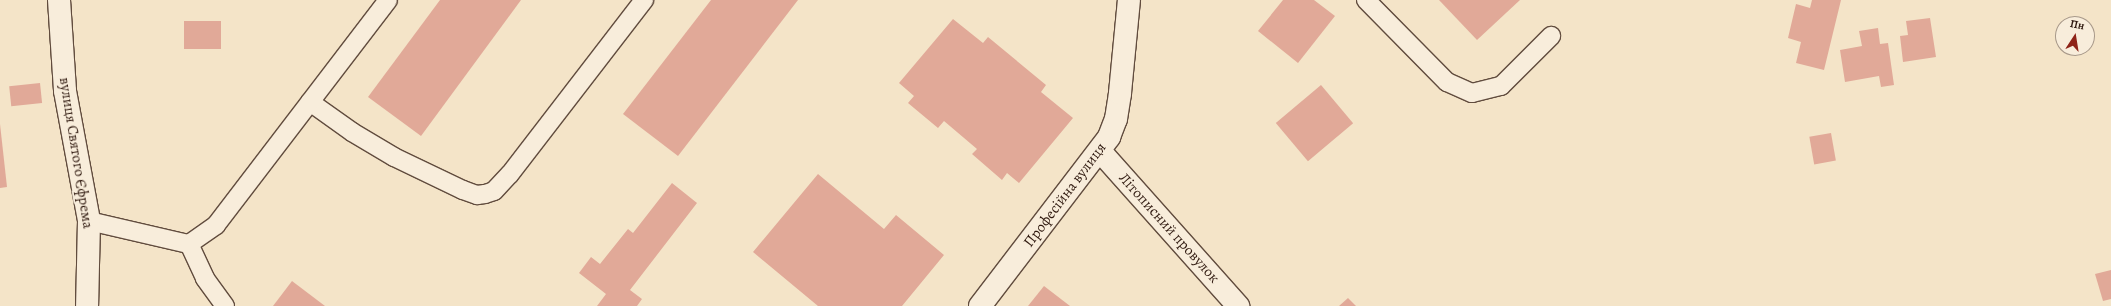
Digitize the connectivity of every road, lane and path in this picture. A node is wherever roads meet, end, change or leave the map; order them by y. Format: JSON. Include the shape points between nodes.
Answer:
{"nodes":[{"id":1,"x":59,"y":0,"type":"edge"},
{"id":2,"x":388,"y":0,"type":"edge"},
{"id":3,"x":644,"y":0,"type":"edge"},
{"id":4,"x":1129,"y":0,"type":"edge"},
{"id":5,"x":1366,"y":0,"type":"edge"},
{"id":6,"x":1551,"y":36,"type":"dead end"},
{"id":7,"x":310,"y":102,"type":"junction"},
{"id":8,"x":1100,"y":151,"type":"junction"},
{"id":9,"x":89,"y":221,"type":"junction"},
{"id":10,"x":189,"y":244,"type":"junction"},
{"id":11,"x":87,"y":306,"type":"edge"},
{"id":12,"x":225,"y":306,"type":"edge"},
{"id":13,"x":980,"y":306,"type":"edge"},
{"id":14,"x":1238,"y":306,"type":"edge"}],
"edges":[{"from":1,"to":9,"type":"street","name":"вулиця Святого Єфрема","via":[[65,91]]},
{"from":2,"to":7,"type":"lane"},
{"from":3,"to":7,"type":"lane","via":[[510,174],[494,191],[485,194],[478,195],[463,190],[394,156],[352,132]]},
{"from":4,"to":8,"type":"street","name":"Професійна вулиця","via":[[1116,119]]},
{"from":5,"to":6,"type":"lane","via":[[1446,82],[1472,93],[1501,86]]},
{"from":7,"to":10,"type":"lane","via":[[216,225]]},
{"from":8,"to":13,"type":"street","name":"Професійна вулиця"},
{"from":8,"to":14,"type":"street","name":"Літописний провулок"},
{"from":9,"to":10,"type":"lane"},
{"from":9,"to":11,"type":"street","name":"вулиця Святого Єфрема"},
{"from":10,"to":12,"type":"lane","via":[[205,278]]}]}
